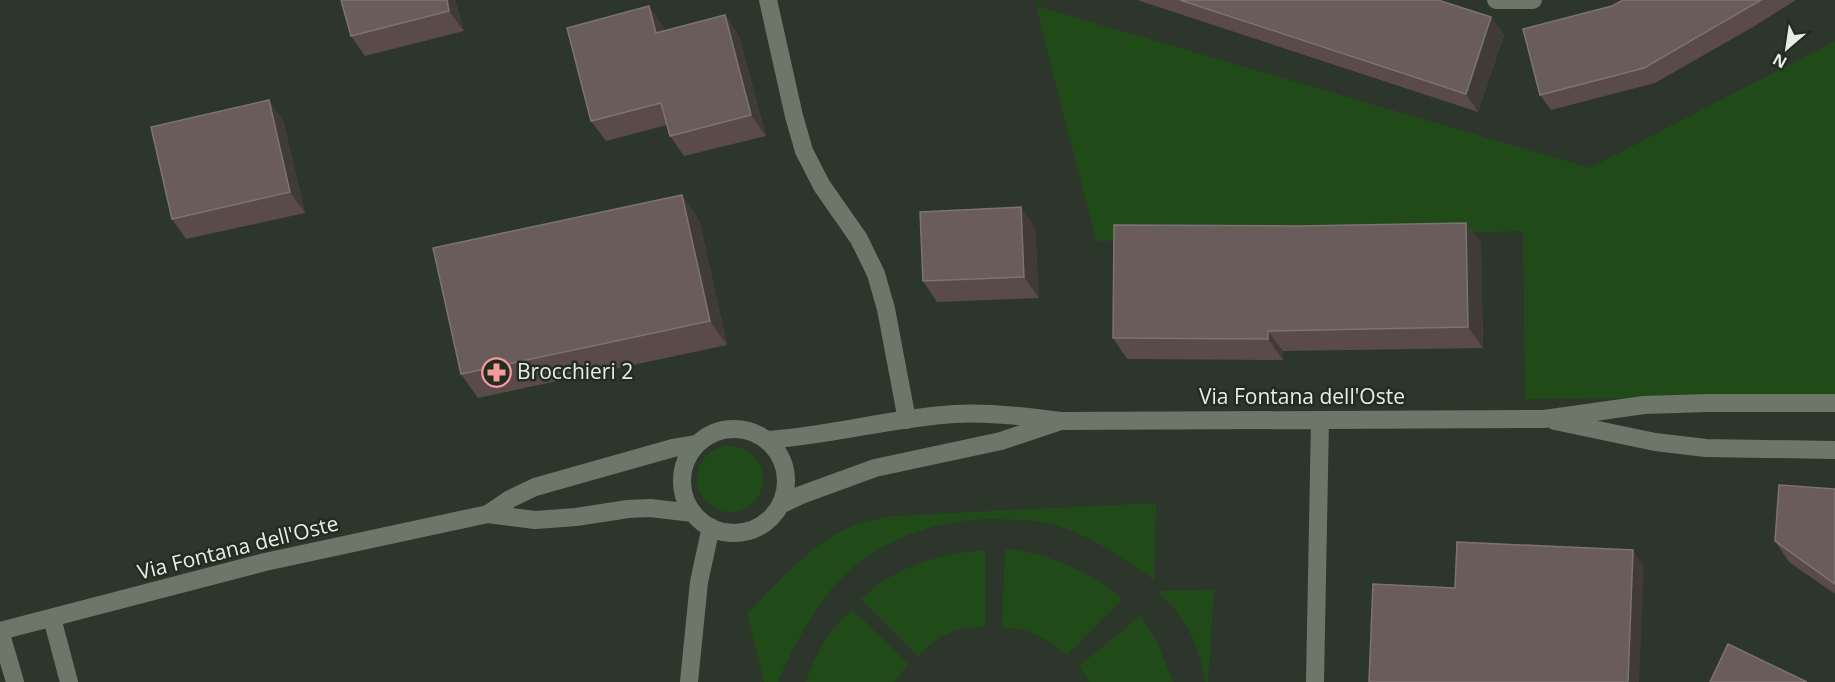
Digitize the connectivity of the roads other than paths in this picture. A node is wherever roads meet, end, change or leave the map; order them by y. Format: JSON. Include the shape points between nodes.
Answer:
{"nodes":[{"id":1,"x":768,"y":0,"type":"edge"},
{"id":2,"x":1496,"y":0,"type":"edge"},
{"id":3,"x":1533,"y":0,"type":"edge"},
{"id":4,"x":1835,"y":403,"type":"edge"},
{"id":5,"x":1544,"y":418,"type":"junction"},
{"id":6,"x":907,"y":420,"type":"junction"},
{"id":7,"x":1320,"y":420,"type":"junction"},
{"id":8,"x":1060,"y":421,"type":"junction"},
{"id":9,"x":766,"y":440,"type":"junction"},
{"id":10,"x":697,"y":444,"type":"junction"},
{"id":11,"x":1835,"y":450,"type":"edge"},
{"id":12,"x":780,"y":505,"type":"junction"},
{"id":13,"x":693,"y":513,"type":"junction"},
{"id":14,"x":488,"y":514,"type":"junction"},
{"id":15,"x":711,"y":527,"type":"junction"},
{"id":16,"x":51,"y":618,"type":"junction"},
{"id":17,"x":0,"y":631,"type":"edge"},
{"id":18,"x":15,"y":682,"type":"edge"},
{"id":19,"x":69,"y":682,"type":"edge"},
{"id":20,"x":689,"y":682,"type":"edge"},
{"id":21,"x":1315,"y":682,"type":"edge"}],
"edges":[{"from":1,"to":6,"type":"street","via":[[804,151],[822,186],[859,239],[876,274]]},
{"from":2,"to":3,"type":"street"},
{"from":4,"to":5,"type":"street","name":"Via Fontana dell'Oste","via":[[1644,405]]},
{"from":5,"to":7,"type":"street","name":"Via Fontana dell'Oste"},
{"from":5,"to":11,"type":"street","name":"Via Fontana dell'Oste","via":[[1655,442],[1706,448]]},
{"from":6,"to":8,"type":"street","name":"Via Fontana dell'Oste","via":[[974,413]]},
{"from":6,"to":9,"type":"street","name":"Via Fontana dell'Oste"},
{"from":7,"to":8,"type":"street","name":"Via Fontana dell'Oste"},
{"from":7,"to":21,"type":"street"},
{"from":8,"to":12,"type":"street","name":"Via Fontana dell'Oste","via":[[1001,441],[875,468]]},
{"from":9,"to":10,"type":"street","via":[[749,431],[730,429],[713,433]]},
{"from":9,"to":12,"type":"street","via":[[778,453],[785,470]]},
{"from":10,"to":13,"type":"street","via":[[686,459],[682,478]]},
{"from":10,"to":14,"type":"street","name":"Via Fontana dell'Oste","via":[[536,487]]},
{"from":12,"to":15,"type":"street","via":[[758,527],[726,532]]},
{"from":13,"to":14,"type":"street","name":"Via Fontana dell'Oste","via":[[650,508],[535,520]]},
{"from":13,"to":15,"type":"street"},
{"from":14,"to":16,"type":"street","name":"Via Fontana dell'Oste","via":[[265,562]]},
{"from":15,"to":20,"type":"street","via":[[699,582]]},
{"from":16,"to":17,"type":"street","name":"Via Fontana dell'Oste"},
{"from":16,"to":19,"type":"street"},
{"from":17,"to":18,"type":"street"}]}
